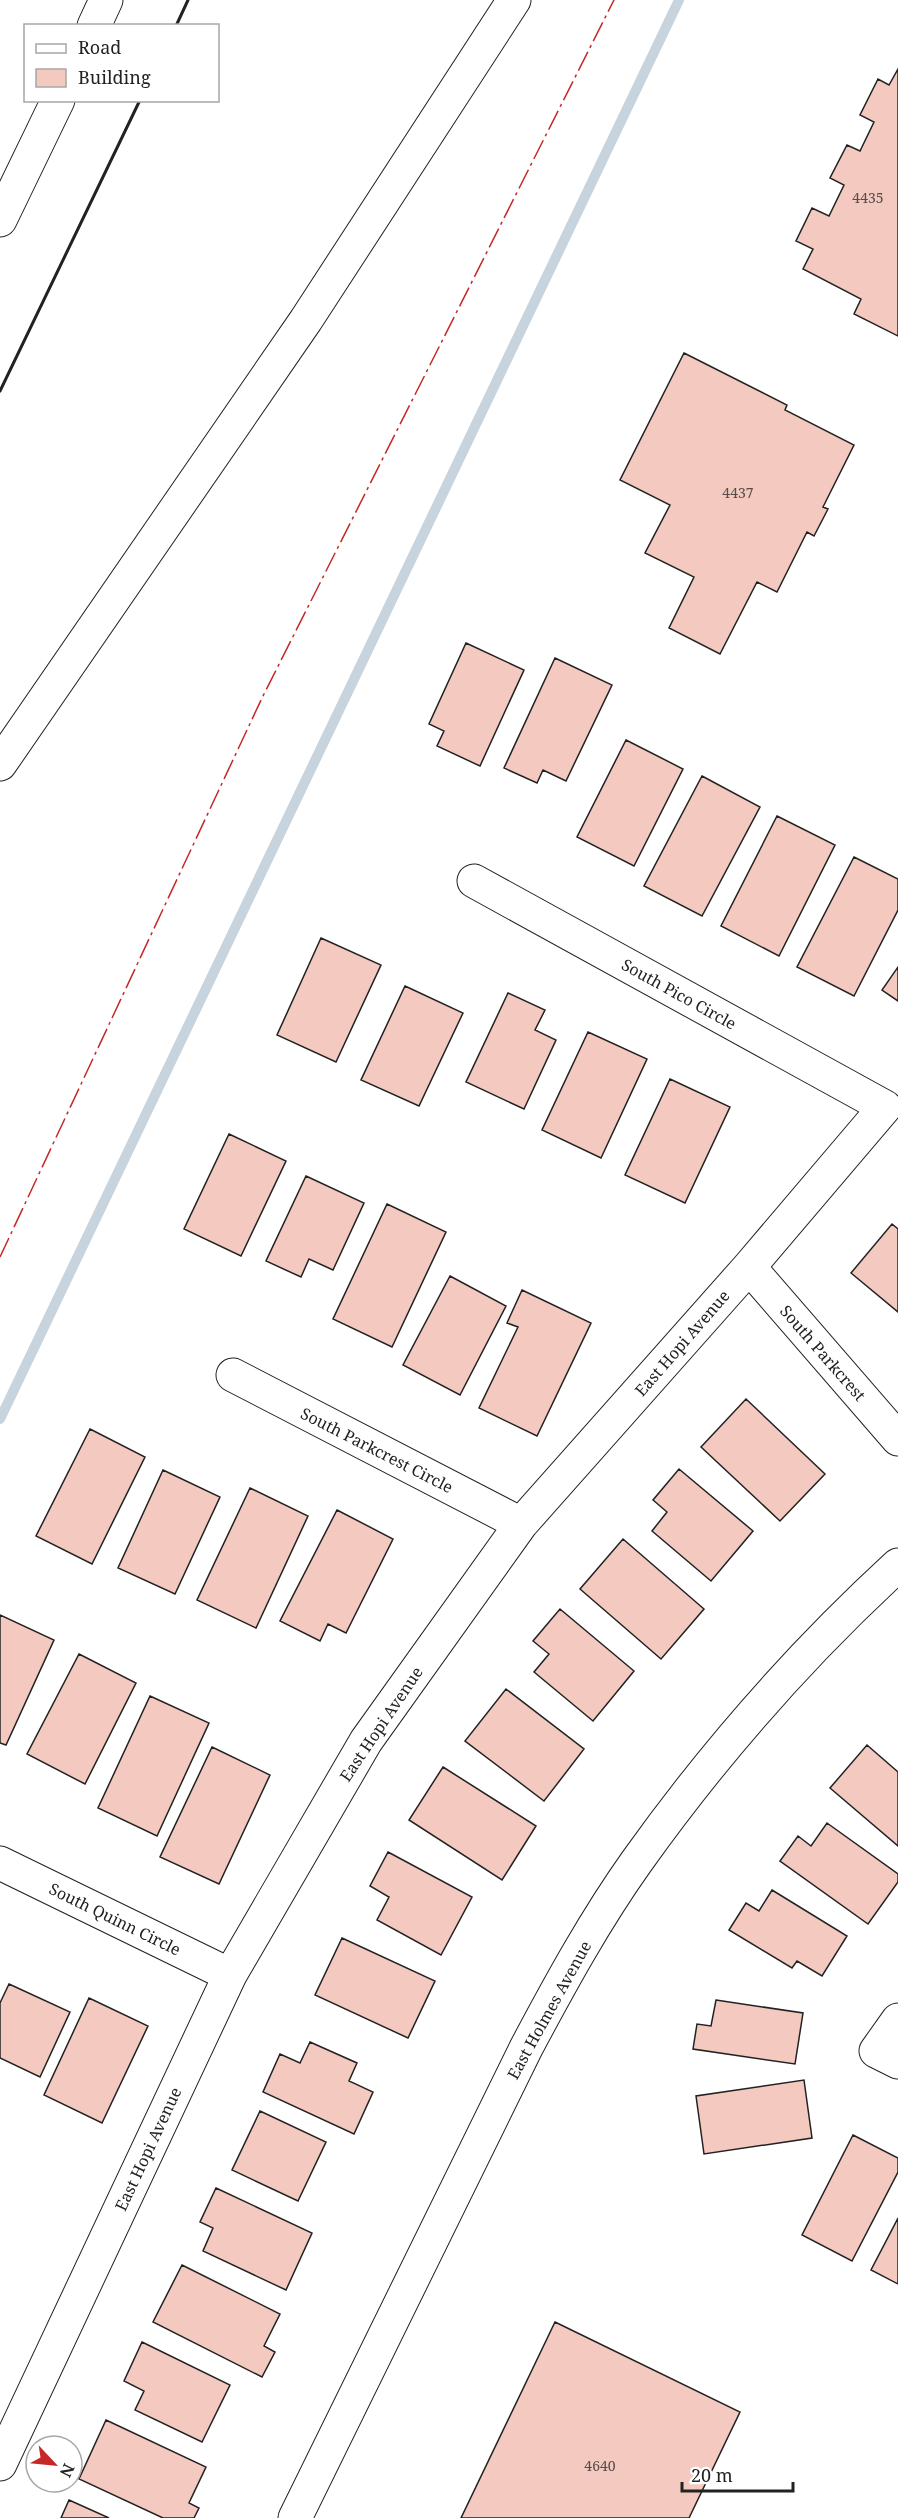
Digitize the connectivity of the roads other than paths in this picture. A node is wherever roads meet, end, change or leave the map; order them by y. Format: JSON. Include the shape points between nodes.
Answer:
{"nodes":[{"id":1,"x":106,"y":0,"type":"edge"},
{"id":2,"x":514,"y":0,"type":"edge"},
{"id":3,"x":95,"y":24,"type":"edge"},
{"id":4,"x":57,"y":102,"type":"edge"},
{"id":5,"x":0,"y":220,"type":"edge"},
{"id":6,"x":0,"y":764,"type":"edge"},
{"id":7,"x":474,"y":881,"type":"dead end"},
{"id":8,"x":885,"y":1107,"type":"joint"},
{"id":9,"x":749,"y":1267,"type":"junction"},
{"id":10,"x":233,"y":1375,"type":"dead end"},
{"id":11,"x":898,"y":1439,"type":"edge"},
{"id":12,"x":521,"y":1524,"type":"junction"},
{"id":13,"x":898,"y":1566,"type":"edge"},
{"id":14,"x":0,"y":1863,"type":"edge"},
{"id":15,"x":230,"y":1975,"type":"junction"},
{"id":16,"x":898,"y":2020,"type":"edge"},
{"id":17,"x":887,"y":2057,"type":"edge"},
{"id":18,"x":0,"y":2464,"type":"edge"},
{"id":19,"x":295,"y":2518,"type":"edge"}],
"edges":[{"from":1,"to":3,"type":"main road"},
{"from":2,"to":6,"type":"main road","via":[[306,320]]},
{"from":4,"to":5,"type":"main road"},
{"from":7,"to":8,"type":"main road","name":"South Pico Circle"},
{"from":8,"to":9,"type":"main road","name":"East Hopi Avenue"},
{"from":9,"to":11,"type":"main road","name":"South Parkcrest"},
{"from":9,"to":12,"type":"main road","name":"East Hopi Avenue"},
{"from":10,"to":12,"type":"main road","name":"South Parkcrest Circle"},
{"from":12,"to":15,"type":"main road","name":"East Hopi Avenue","via":[[366,1741]]},
{"from":13,"to":19,"type":"main road","name":"East Holmes Avenue","via":[[811,1648],[724,1747],[636,1862],[594,1927],[526,2048]]},
{"from":14,"to":15,"type":"main road","name":"South Quinn Circle"},
{"from":15,"to":18,"type":"main road","name":"East Hopi Avenue"},
{"from":16,"to":17,"type":"main road"}]}
